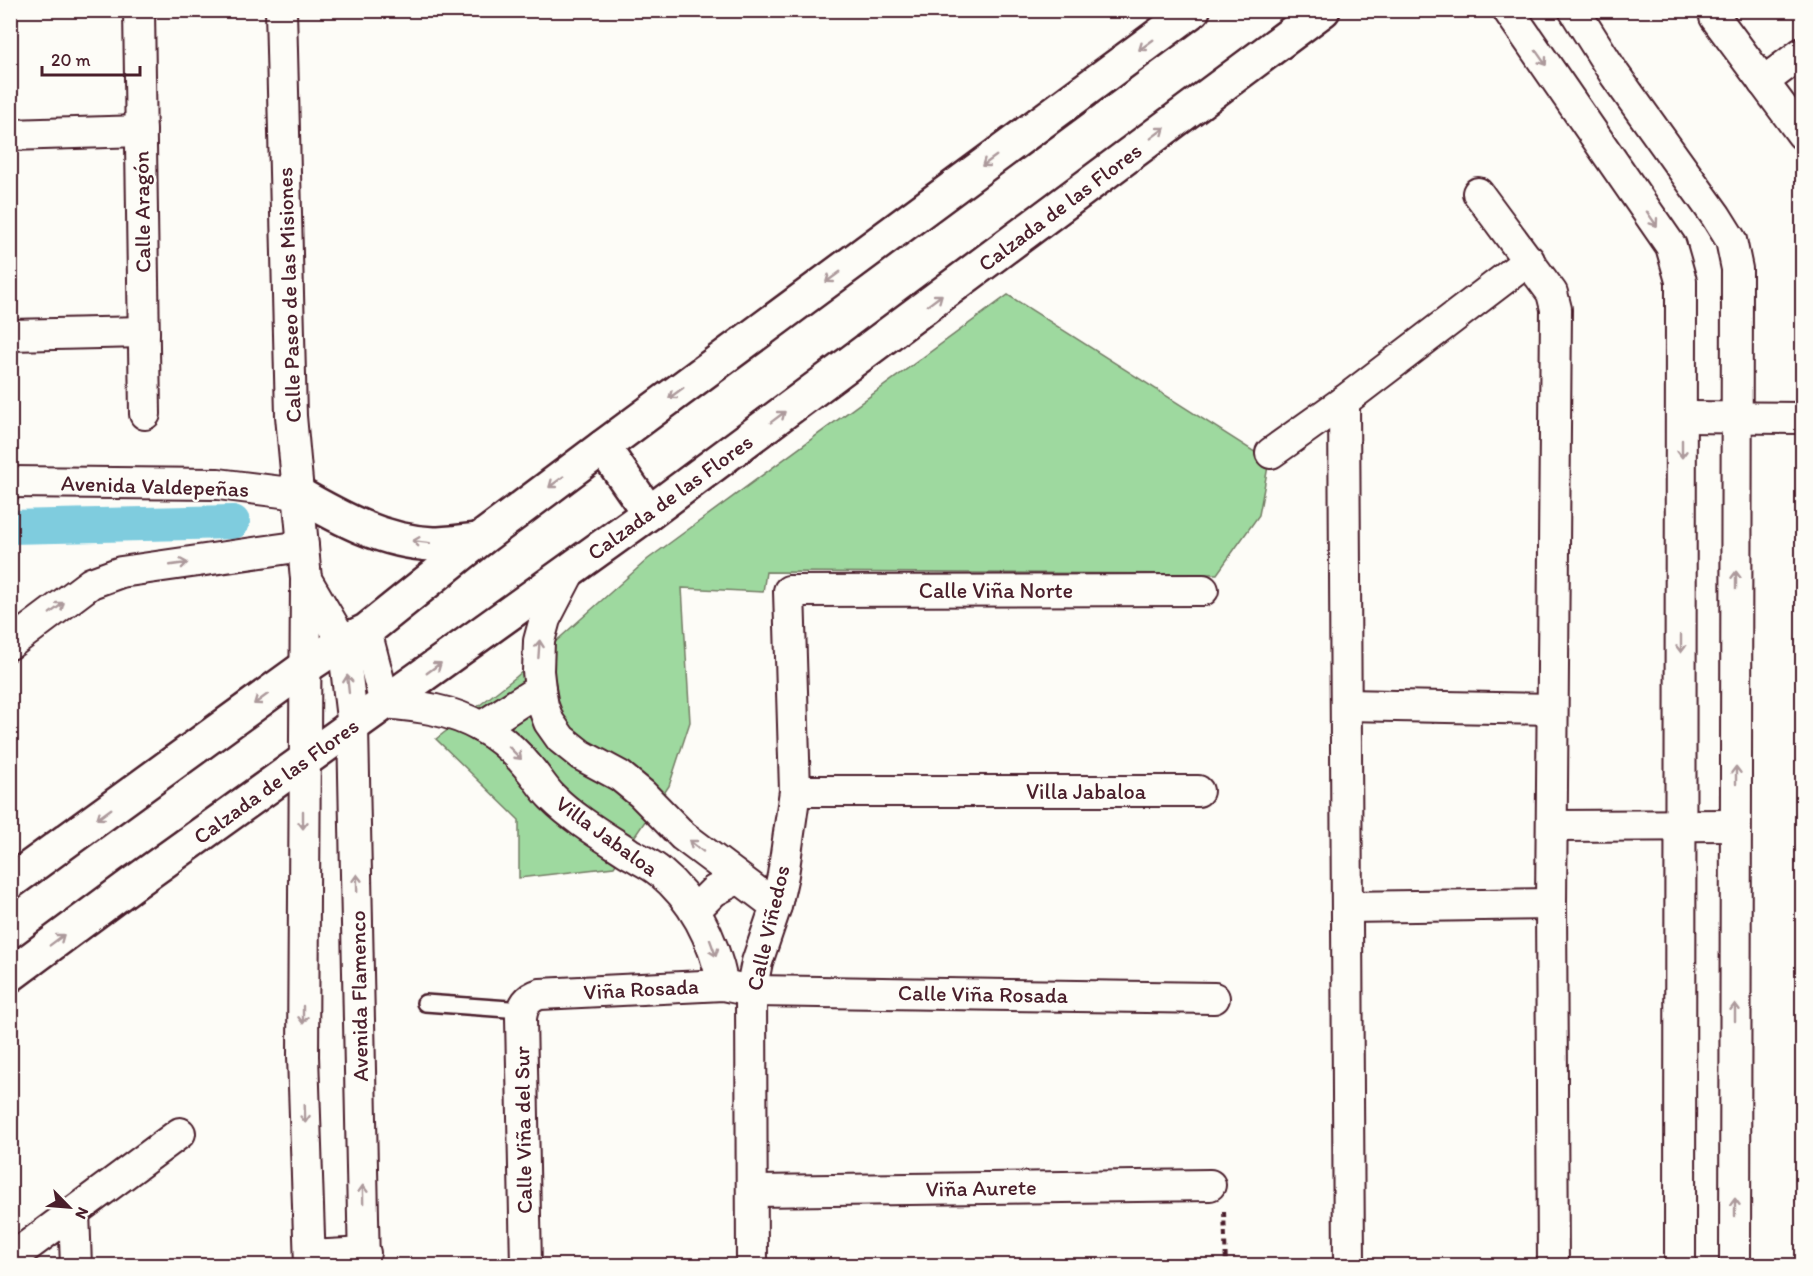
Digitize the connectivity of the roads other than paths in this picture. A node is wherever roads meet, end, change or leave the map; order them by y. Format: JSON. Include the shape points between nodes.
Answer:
{"nodes":[{"id":1,"x":139,"y":10,"type":"edge"},
{"id":2,"x":281,"y":10,"type":"edge"},
{"id":3,"x":1193,"y":10,"type":"edge"},
{"id":4,"x":1508,"y":10,"type":"edge"},
{"id":5,"x":1574,"y":10,"type":"edge"},
{"id":6,"x":1305,"y":16,"type":"edge"},
{"id":7,"x":1715,"y":17,"type":"dead end"},
{"id":8,"x":1803,"y":53,"type":"edge"},
{"id":9,"x":1763,"y":82,"type":"junction"},
{"id":10,"x":141,"y":131,"type":"junction"},
{"id":11,"x":1803,"y":134,"type":"edge"},
{"id":12,"x":10,"y":135,"type":"edge"},
{"id":13,"x":1478,"y":193,"type":"dead end"},
{"id":14,"x":1529,"y":260,"type":"junction"},
{"id":15,"x":144,"y":332,"type":"junction"},
{"id":16,"x":10,"y":335,"type":"edge"},
{"id":17,"x":1344,"y":401,"type":"junction"},
{"id":18,"x":145,"y":414,"type":"dead end"},
{"id":19,"x":1682,"y":417,"type":"junction"},
{"id":20,"x":1737,"y":418,"type":"junction"},
{"id":21,"x":1803,"y":418,"type":"edge"},
{"id":22,"x":603,"y":447,"type":"junction"},
{"id":23,"x":1271,"y":453,"type":"dead end"},
{"id":24,"x":10,"y":482,"type":"edge"},
{"id":25,"x":298,"y":494,"type":"junction"},
{"id":26,"x":649,"y":513,"type":"junction"},
{"id":27,"x":479,"y":540,"type":"junction"},
{"id":28,"x":303,"y":546,"type":"junction"},
{"id":29,"x":571,"y":569,"type":"junction"},
{"id":30,"x":306,"y":579,"type":"junction"},
{"id":31,"x":1203,"y":590,"type":"dead end"},
{"id":32,"x":789,"y":591,"type":"joint"},
{"id":33,"x":355,"y":636,"type":"junction"},
{"id":34,"x":10,"y":644,"type":"edge"},
{"id":35,"x":304,"y":668,"type":"junction"},
{"id":36,"x":540,"y":689,"type":"junction"},
{"id":37,"x":385,"y":703,"type":"junction"},
{"id":38,"x":1346,"y":705,"type":"junction"},
{"id":39,"x":1552,"y":709,"type":"junction"},
{"id":40,"x":352,"y":727,"type":"junction"},
{"id":41,"x":482,"y":727,"type":"junction"},
{"id":42,"x":303,"y":762,"type":"junction"},
{"id":43,"x":795,"y":791,"type":"junction"},
{"id":44,"x":1198,"y":791,"type":"dead end"},
{"id":45,"x":1681,"y":825,"type":"junction"},
{"id":46,"x":1735,"y":825,"type":"junction"},
{"id":47,"x":1552,"y":826,"type":"junction"},
{"id":48,"x":737,"y":879,"type":"junction"},
{"id":49,"x":10,"y":882,"type":"edge"},
{"id":50,"x":1551,"y":904,"type":"junction"},
{"id":51,"x":777,"y":906,"type":"junction"},
{"id":52,"x":1347,"y":907,"type":"junction"},
{"id":53,"x":695,"y":910,"type":"junction"},
{"id":54,"x":10,"y":975,"type":"edge"},
{"id":55,"x":723,"y":985,"type":"junction"},
{"id":56,"x":751,"y":991,"type":"junction"},
{"id":57,"x":1214,"y":998,"type":"dead end"},
{"id":58,"x":425,"y":1003,"type":"dead end"},
{"id":59,"x":526,"y":1003,"type":"junction"},
{"id":60,"x":180,"y":1133,"type":"dead end"},
{"id":61,"x":1210,"y":1185,"type":"road end"},
{"id":62,"x":752,"y":1191,"type":"junction"},
{"id":63,"x":74,"y":1212,"type":"junction"},
{"id":64,"x":10,"y":1259,"type":"edge"},
{"id":65,"x":365,"y":1259,"type":"edge"},
{"id":66,"x":310,"y":1261,"type":"edge"},
{"id":67,"x":76,"y":1266,"type":"edge"},
{"id":68,"x":526,"y":1266,"type":"edge"},
{"id":69,"x":752,"y":1266,"type":"edge"},
{"id":70,"x":1349,"y":1266,"type":"edge"},
{"id":71,"x":1553,"y":1266,"type":"edge"},
{"id":72,"x":1680,"y":1266,"type":"edge"},
{"id":73,"x":1735,"y":1266,"type":"edge"}],
"edges":[{"from":1,"to":10,"type":"street","name":"Calle Aragón"},
{"from":2,"to":25,"type":"street","name":"Calle Paseo de las Misiones","via":[[291,416]]},
{"from":3,"to":22,"type":"street","one_way":true},
{"from":4,"to":19,"type":"street","one_way":true,"via":[[1671,246],[1681,281]]},
{"from":5,"to":20,"type":"street","via":[[1731,240],[1737,269]]},
{"from":26,"to":6,"type":"street","name":"Calzada de las Flores","one_way":true},
{"from":7,"to":9,"type":"street"},
{"from":8,"to":9,"type":"street"},
{"from":9,"to":11,"type":"street"},
{"from":10,"to":12,"type":"street"},
{"from":10,"to":15,"type":"street","name":"Calle Aragón"},
{"from":13,"to":14,"type":"street"},
{"from":14,"to":17,"type":"street"},
{"from":14,"to":39,"type":"street","via":[[1552,293],[1556,309]]},
{"from":15,"to":16,"type":"street"},
{"from":15,"to":18,"type":"street","name":"Calle Aragón"},
{"from":17,"to":23,"type":"street"},
{"from":17,"to":38,"type":"street"},
{"from":19,"to":20,"type":"street"},
{"from":19,"to":45,"type":"street","one_way":true},
{"from":20,"to":21,"type":"street"},
{"from":46,"to":20,"type":"street","one_way":true},
{"from":22,"to":26,"type":"street"},
{"from":22,"to":27,"type":"street","one_way":true},
{"from":24,"to":25,"type":"street","name":"Avenida Valdepeñas","via":[[218,484]]},
{"from":27,"to":25,"type":"street","one_way":true,"via":[[433,544],[375,533]]},
{"from":25,"to":28,"type":"street","name":"Calle Paseo de las Misiones"},
{"from":26,"to":29,"type":"street","name":"Calzada de las Flores"},
{"from":27,"to":33,"type":"street"},
{"from":28,"to":30,"type":"street","name":"Calle Paseo de las Misiones"},
{"from":34,"to":28,"type":"street","one_way":true,"via":[[91,583],[121,572]]},
{"from":36,"to":29,"type":"street","name":"Villa Jabaloa","one_way":true,"via":[[539,641],[545,619]]},
{"from":37,"to":29,"type":"street","name":"Calzada de las Flores","one_way":true},
{"from":30,"to":33,"type":"street","name":"Calle Paseo de las Misiones"},
{"from":30,"to":35,"type":"street","name":"Calle Paseo de las Misiones"},
{"from":31,"to":32,"type":"street","name":"Calle Viña Norte"},
{"from":32,"to":43,"type":"street","name":"Calle Viñedos"},
{"from":33,"to":35,"type":"street"},
{"from":33,"to":37,"type":"street"},
{"from":40,"to":33,"type":"street","name":"Avenida Flamenco","one_way":true},
{"from":35,"to":42,"type":"street","name":"Calle Paseo de las Misiones"},
{"from":35,"to":49,"type":"street","one_way":true},
{"from":36,"to":41,"type":"street"},
{"from":48,"to":36,"type":"street","name":"Villa Jabaloa","one_way":true,"via":[[683,837],[620,776],[561,739],[549,722]]},
{"from":37,"to":40,"type":"street","name":"Calzada de las Flores"},
{"from":37,"to":41,"type":"street","name":"Villa Jabaloa","via":[[452,714]]},
{"from":38,"to":39,"type":"street"},
{"from":38,"to":52,"type":"street"},
{"from":39,"to":47,"type":"street"},
{"from":40,"to":42,"type":"street","name":"Calzada de las Flores"},
{"from":65,"to":40,"type":"street","name":"Avenida Flamenco","one_way":true},
{"from":41,"to":53,"type":"street","name":"Villa Jabaloa","one_way":true,"via":[[505,743],[551,796],[602,836],[660,871]]},
{"from":54,"to":42,"type":"street","name":"Calzada de las Flores","one_way":true},
{"from":42,"to":66,"type":"street","one_way":true,"via":[[303,1056]]},
{"from":43,"to":44,"type":"street","name":"Villa Jabaloa"},
{"from":43,"to":51,"type":"street","name":"Calle Viñedos"},
{"from":45,"to":46,"type":"street"},
{"from":45,"to":47,"type":"street"},
{"from":45,"to":72,"type":"street"},
{"from":73,"to":46,"type":"street","one_way":true},
{"from":47,"to":50,"type":"street"},
{"from":48,"to":51,"type":"street","name":"Villa Jabaloa"},
{"from":48,"to":53,"type":"street","via":[[714,891]]},
{"from":50,"to":52,"type":"street"},
{"from":50,"to":71,"type":"street"},
{"from":51,"to":56,"type":"street","name":"Calle Viñedos"},
{"from":52,"to":70,"type":"street"},
{"from":53,"to":55,"type":"street","name":"Villa Jabaloa","one_way":true,"via":[[711,940]]},
{"from":55,"to":56,"type":"street","name":"Viña Rosada"},
{"from":55,"to":59,"type":"street","name":"Viña Rosada","via":[[540,994]]},
{"from":56,"to":57,"type":"street","name":"Calle Viña Rosada"},
{"from":56,"to":62,"type":"street","name":"Calle Viñedos"},
{"from":58,"to":59,"type":"lane"},
{"from":59,"to":68,"type":"street","name":"Calle Viña del Sur"},
{"from":60,"to":63,"type":"street"},
{"from":61,"to":62,"type":"street","name":"Viña Aurete"},
{"from":62,"to":69,"type":"street","name":"Calle Viñedos"},
{"from":63,"to":64,"type":"street"},
{"from":63,"to":67,"type":"street"},
{"from":65,"to":66,"type":"street"}]}
